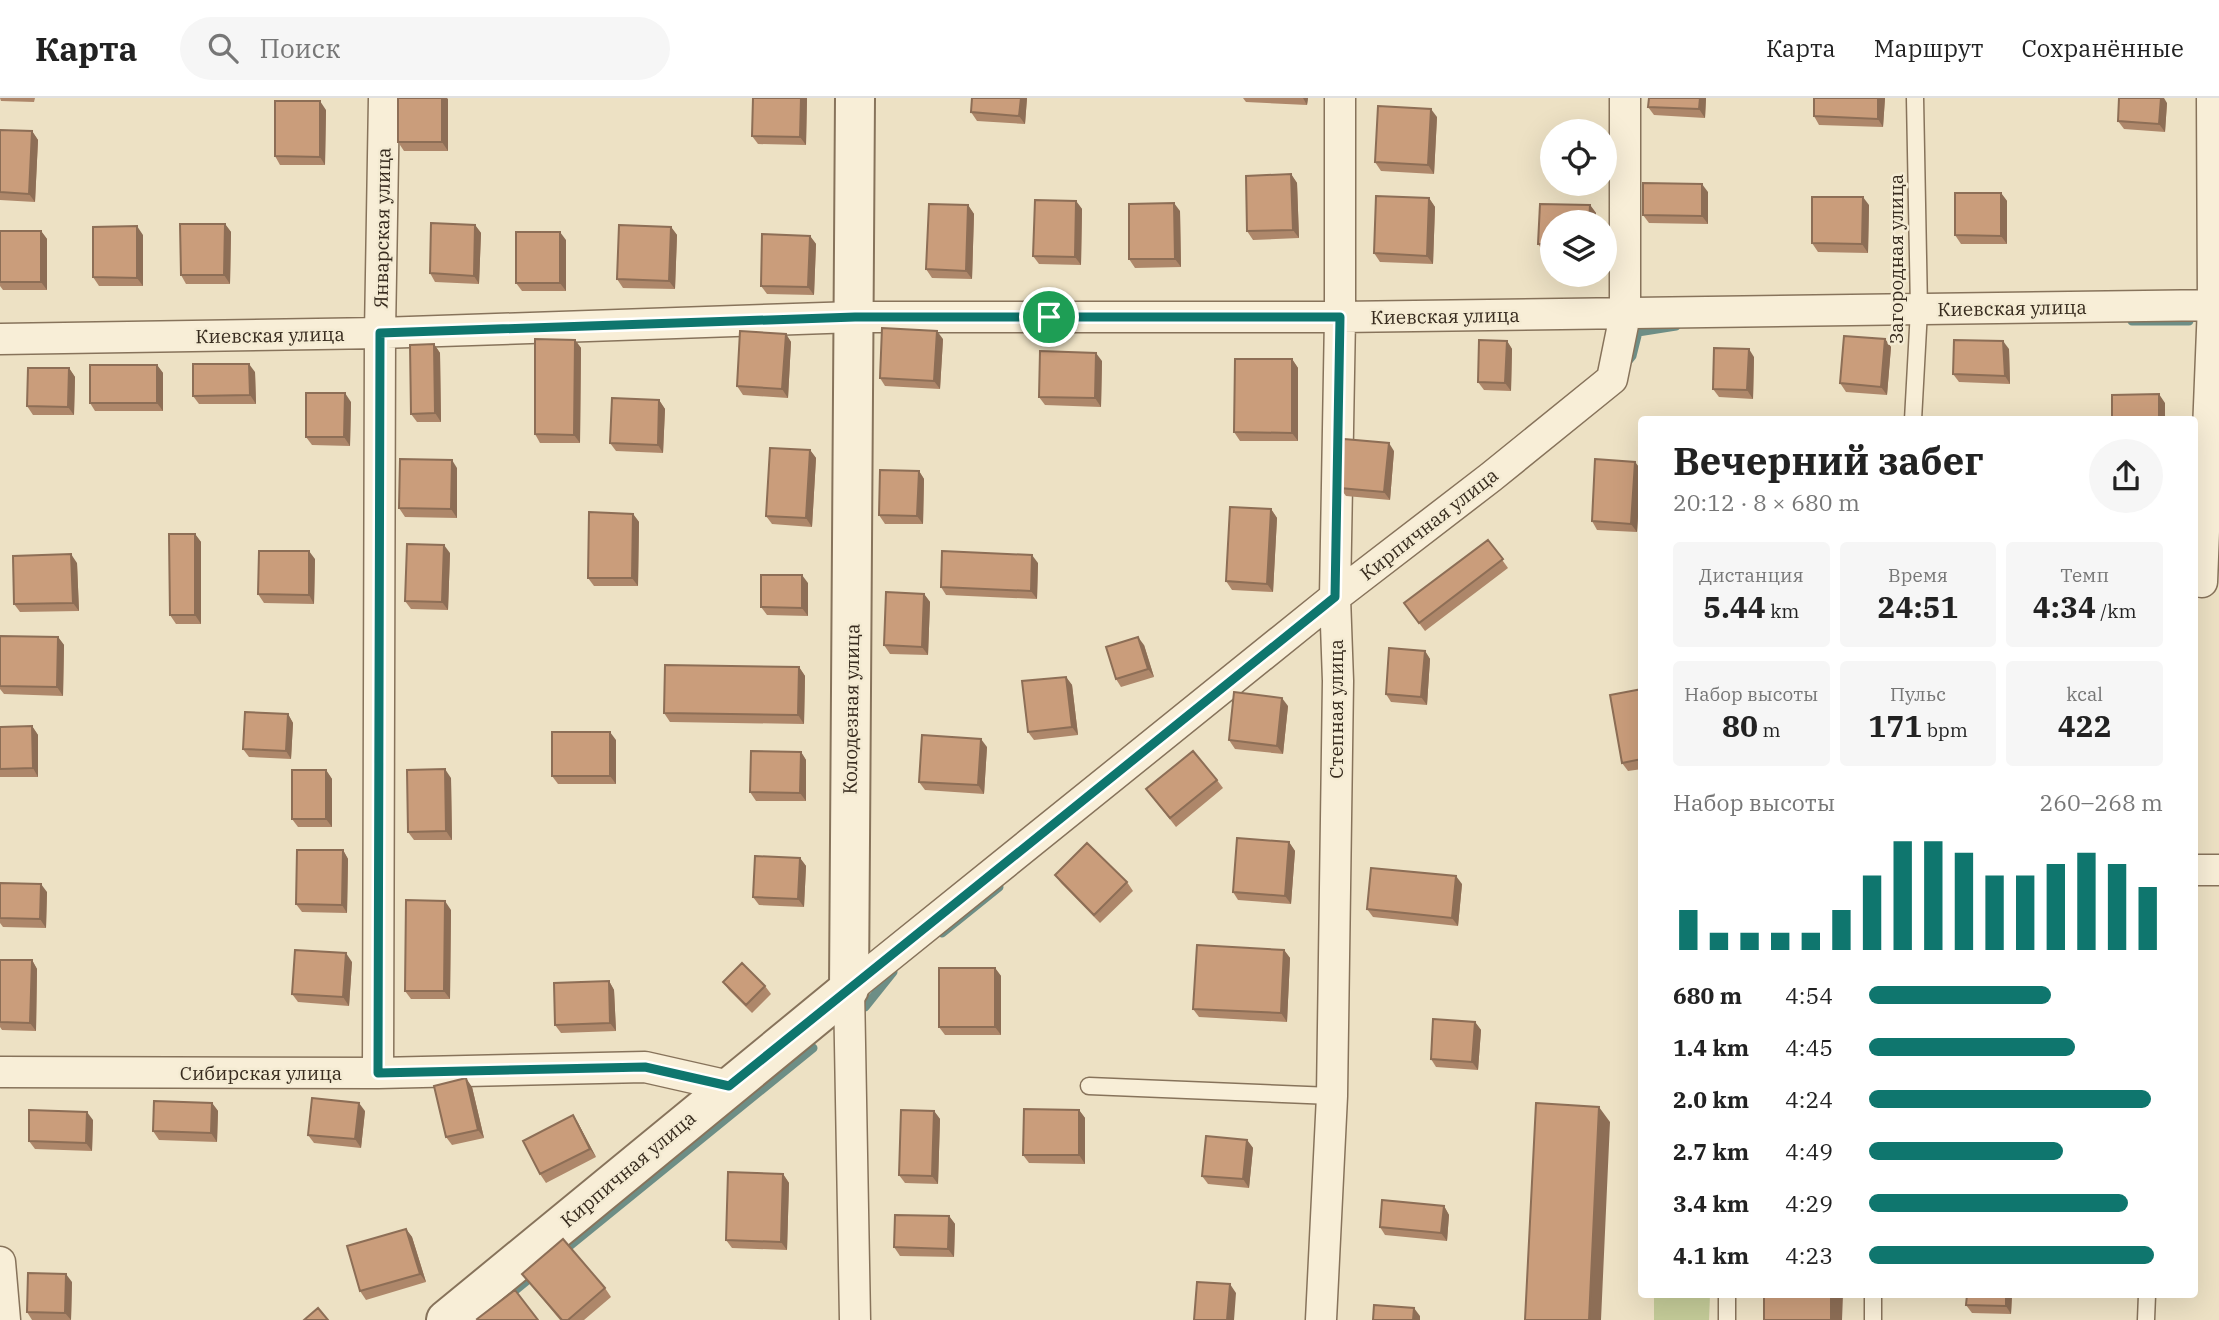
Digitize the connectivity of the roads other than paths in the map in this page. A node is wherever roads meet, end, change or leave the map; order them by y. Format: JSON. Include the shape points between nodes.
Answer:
{"nodes":[{"id":1,"x":384,"y":98,"type":"edge"},
{"id":2,"x":855,"y":98,"type":"edge"},
{"id":3,"x":1340,"y":98,"type":"edge"},
{"id":4,"x":1625,"y":98,"type":"edge"},
{"id":5,"x":1916,"y":98,"type":"edge"},
{"id":6,"x":2212,"y":98,"type":"edge"},
{"id":7,"x":2216,"y":305,"type":"edge"},
{"id":8,"x":1919,"y":310,"type":"junction"},
{"id":9,"x":1626,"y":314,"type":"junction"},
{"id":10,"x":855,"y":317,"type":"junction"},
{"id":11,"x":1340,"y":317,"type":"junction"},
{"id":12,"x":380,"y":333,"type":"junction"},
{"id":13,"x":0,"y":339,"type":"edge"},
{"id":14,"x":1913,"y":416,"type":"edge"},
{"id":15,"x":2202,"y":582,"type":"dead end"},
{"id":16,"x":1335,"y":597,"type":"junction"},
{"id":17,"x":2198,"y":870,"type":"edge"},
{"id":18,"x":2219,"y":870,"type":"edge"},
{"id":19,"x":849,"y":989,"type":"junction"},
{"id":20,"x":0,"y":1072,"type":"edge"},
{"id":21,"x":378,"y":1073,"type":"junction"},
{"id":22,"x":729,"y":1086,"type":"junction"},
{"id":23,"x":1089,"y":1086,"type":"dead end"},
{"id":24,"x":1332,"y":1096,"type":"junction"},
{"id":25,"x":0,"y":1262,"type":"edge"},
{"id":26,"x":1727,"y":1298,"type":"edge"},
{"id":27,"x":1873,"y":1298,"type":"edge"},
{"id":28,"x":2147,"y":1298,"type":"edge"},
{"id":29,"x":5,"y":1320,"type":"edge"},
{"id":30,"x":446,"y":1320,"type":"edge"},
{"id":31,"x":855,"y":1320,"type":"edge"},
{"id":32,"x":1321,"y":1320,"type":"edge"},
{"id":33,"x":1727,"y":1320,"type":"edge"},
{"id":34,"x":1873,"y":1320,"type":"edge"},
{"id":35,"x":2146,"y":1320,"type":"edge"}],
"edges":[{"from":1,"to":12,"type":"street","name":"Январская улица"},
{"from":2,"to":10,"type":"street","name":"Колодезная улица"},
{"from":3,"to":11,"type":"street","name":"Степная улица"},
{"from":4,"to":9,"type":"street","name":"Кирпичная улица"},
{"from":5,"to":8,"type":"lane","name":"Загородная улица"},
{"from":6,"to":7,"type":"street"},
{"from":7,"to":8,"type":"street","name":"Киевская улица"},
{"from":7,"to":15,"type":"street"},
{"from":8,"to":9,"type":"street","name":"Киевская улица"},
{"from":8,"to":14,"type":"lane","name":"Загородная улица"},
{"from":9,"to":11,"type":"street","name":"Киевская улица"},
{"from":9,"to":16,"type":"street","name":"Кирпичная улица","via":[[1612,379]]},
{"from":10,"to":11,"type":"street","name":"Киевская улица"},
{"from":10,"to":12,"type":"street","name":"Киевская улица"},
{"from":10,"to":19,"type":"street","name":"Колодезная улица"},
{"from":11,"to":16,"type":"street","name":"Степная улица"},
{"from":12,"to":13,"type":"street","name":"Киевская улица"},
{"from":12,"to":21,"type":"street","name":"Январская улица"},
{"from":16,"to":19,"type":"street","name":"Кирпичная улица"},
{"from":16,"to":24,"type":"street","name":"Степная улица","via":[[1338,681]]},
{"from":17,"to":18,"type":"street"},
{"from":19,"to":22,"type":"street","name":"Кирпичная улица"},
{"from":19,"to":31,"type":"street","name":"Колодезная улица"},
{"from":20,"to":21,"type":"street","name":"Сибирская улица"},
{"from":21,"to":22,"type":"street","name":"Сибирская улица","via":[[645,1067]]},
{"from":22,"to":30,"type":"street","name":"Кирпичная улица"},
{"from":23,"to":24,"type":"lane"},
{"from":24,"to":32,"type":"street","name":"Степная улица"},
{"from":25,"to":29,"type":"street"},
{"from":26,"to":33,"type":"lane"},
{"from":27,"to":34,"type":"lane"},
{"from":28,"to":35,"type":"lane"}]}
